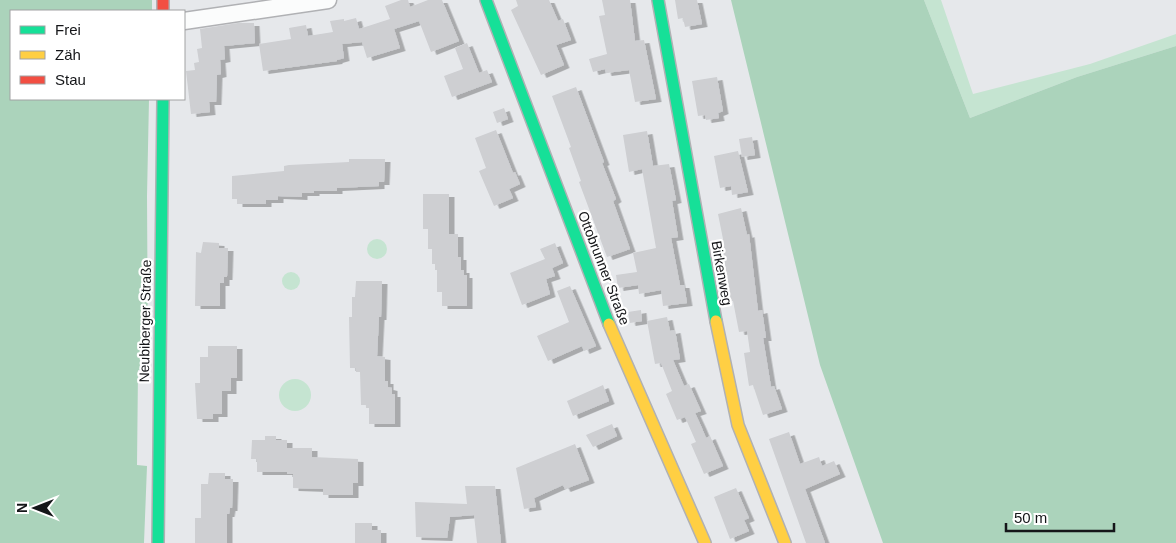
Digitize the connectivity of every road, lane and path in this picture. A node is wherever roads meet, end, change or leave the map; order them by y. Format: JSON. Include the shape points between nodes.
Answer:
{"nodes":[{"id":1,"x":328,"y":0,"type":"edge"},
{"id":2,"x":486,"y":0,"type":"edge"},
{"id":3,"x":658,"y":0,"type":"edge"},
{"id":4,"x":185,"y":21,"type":"edge"},
{"id":5,"x":163,"y":100,"type":"edge"},
{"id":6,"x":158,"y":543,"type":"edge"},
{"id":7,"x":704,"y":543,"type":"edge"},
{"id":8,"x":784,"y":543,"type":"edge"}],
"edges":[{"from":1,"to":4,"type":"street"},
{"from":2,"to":7,"type":"street","name":"Ottobrunner Straße","via":[[597,296]]},
{"from":3,"to":8,"type":"street","name":"Birkenweg","via":[[713,309],[738,425]]},
{"from":5,"to":6,"type":"street","name":"Neubiberger Straße"}]}
